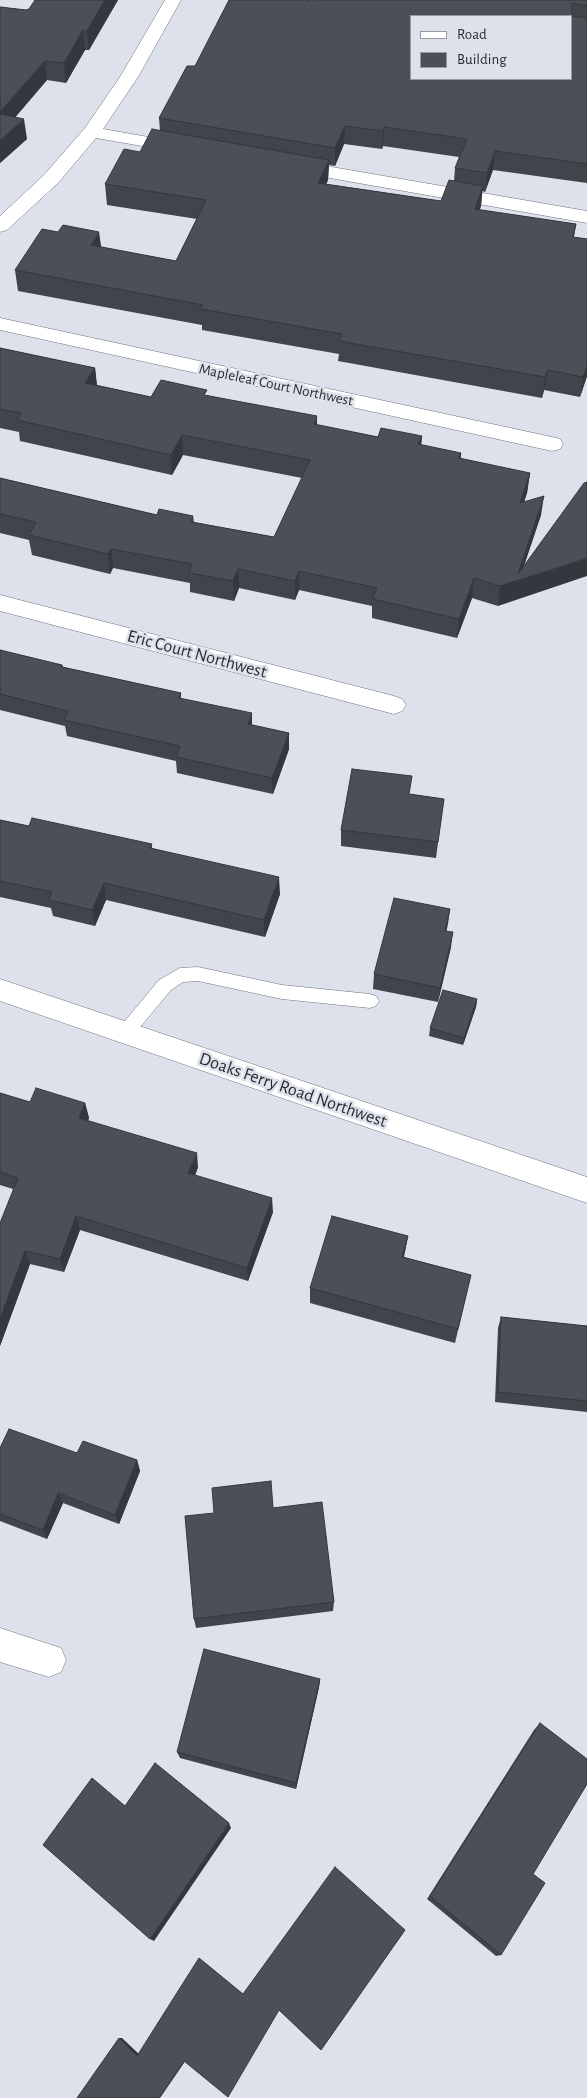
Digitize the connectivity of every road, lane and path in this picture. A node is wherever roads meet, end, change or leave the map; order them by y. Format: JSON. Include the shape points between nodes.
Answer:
{"nodes":[{"id":1,"x":173,"y":0,"type":"edge"},
{"id":2,"x":92,"y":132,"type":"junction"},
{"id":3,"x":199,"y":151,"type":"edge"},
{"id":4,"x":276,"y":164,"type":"edge"},
{"id":5,"x":587,"y":217,"type":"edge"},
{"id":6,"x":0,"y":226,"type":"edge"},
{"id":7,"x":0,"y":324,"type":"edge"},
{"id":8,"x":552,"y":444,"type":"dead end"},
{"id":9,"x":0,"y":604,"type":"edge"},
{"id":10,"x":394,"y":705,"type":"dead end"},
{"id":11,"x":0,"y":990,"type":"edge"},
{"id":12,"x":370,"y":1001,"type":"dead end"},
{"id":13,"x":125,"y":1033,"type":"junction"},
{"id":14,"x":587,"y":1190,"type":"edge"},
{"id":15,"x":0,"y":1645,"type":"edge"},
{"id":16,"x":49,"y":1660,"type":"dead end"}],
"edges":[{"from":1,"to":2,"type":"street","via":[[129,77]]},
{"from":2,"to":3,"type":"street"},
{"from":2,"to":6,"type":"street","via":[[51,179]]},
{"from":4,"to":5,"type":"street"},
{"from":7,"to":8,"type":"street","name":"Mapleleaf Court Northwest"},
{"from":9,"to":10,"type":"street","name":"Eric Court Northwest"},
{"from":11,"to":13,"type":"street","name":"Doaks Ferry Road Northwest"},
{"from":12,"to":13,"type":"lane","via":[[282,992],[198,974],[180,975],[165,985]]},
{"from":13,"to":14,"type":"street","name":"Doaks Ferry Road Northwest"},
{"from":15,"to":16,"type":"street"}]}
